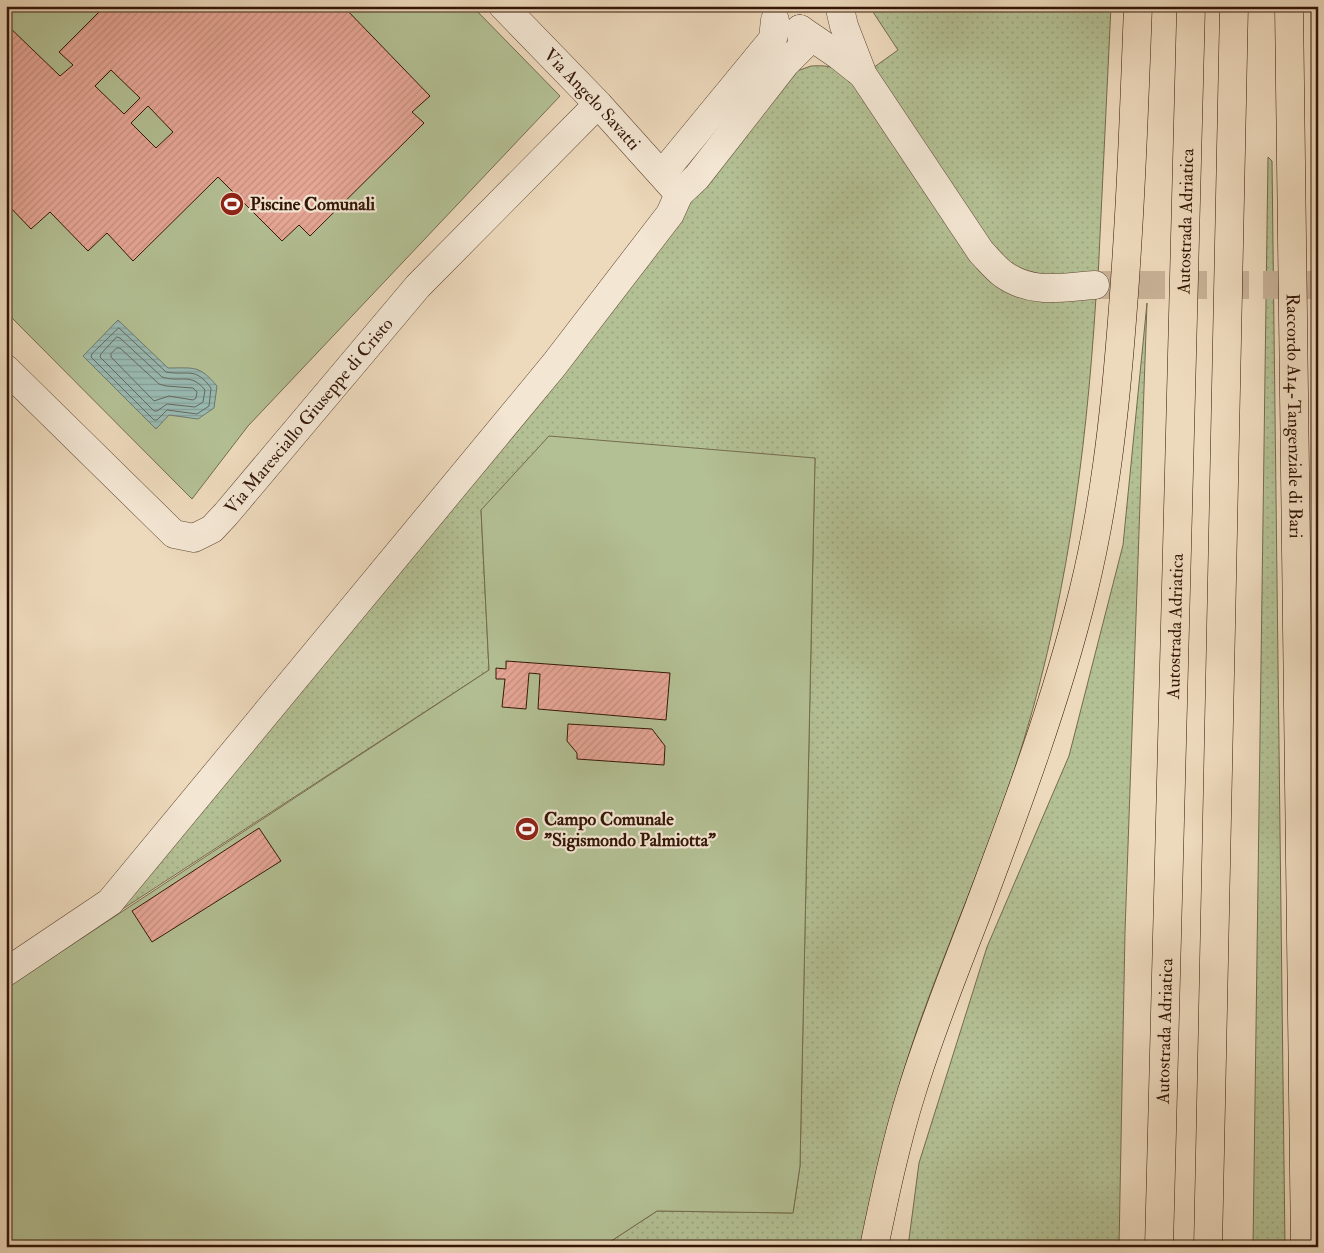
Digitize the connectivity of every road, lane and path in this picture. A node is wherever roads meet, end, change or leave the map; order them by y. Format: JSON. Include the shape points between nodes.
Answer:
{"nodes":[{"id":1,"x":502,"y":6,"type":"edge"},
{"id":2,"x":1138,"y":6,"type":"edge"},
{"id":3,"x":1191,"y":6,"type":"edge"},
{"id":4,"x":1234,"y":6,"type":"edge"},
{"id":5,"x":1289,"y":6,"type":"edge"},
{"id":6,"x":841,"y":7,"type":"edge"},
{"id":7,"x":770,"y":13,"type":"edge"},
{"id":8,"x":800,"y":29,"type":"junction"},
{"id":9,"x":863,"y":75,"type":"junction"},
{"id":10,"x":598,"y":104,"type":"junction"},
{"id":11,"x":670,"y":184,"type":"junction"},
{"id":12,"x":1095,"y":285,"type":"tunnel mouth"},
{"id":13,"x":6,"y":370,"type":"edge"},
{"id":14,"x":6,"y":972,"type":"edge"},
{"id":15,"x":874,"y":1247,"type":"edge"},
{"id":16,"x":1159,"y":1247,"type":"edge"},
{"id":17,"x":1208,"y":1247,"type":"edge"},
{"id":18,"x":1305,"y":1247,"type":"edge"}],
"edges":[{"from":1,"to":10,"type":"street","name":"Via Angelo Savatti"},
{"from":2,"to":15,"type":"highway","via":[[1131,184],[1118,379],[1101,505],[1087,576],[1032,766],[913,1088],[897,1141]]},
{"from":3,"to":16,"type":"highway","name":"Autostrada Adriatica"},
{"from":4,"to":17,"type":"highway"},
{"from":5,"to":18,"type":"highway","name":"Raccordo A14-Tangenziale di Bari"},
{"from":6,"to":8,"type":"street","via":[[823,26],[812,30]]},
{"from":6,"to":9,"type":"street","via":[[849,41]]},
{"from":7,"to":8,"type":"street","via":[[787,27]]},
{"from":7,"to":11,"type":"street","via":[[773,39]]},
{"from":8,"to":9,"type":"street"},
{"from":8,"to":11,"type":"street","via":[[803,46],[786,63],[697,177]]},
{"from":9,"to":12,"type":"street","via":[[981,252],[1003,274],[1023,285],[1049,290]]},
{"from":10,"to":11,"type":"street","name":"Via Angelo Savatti"},
{"from":10,"to":13,"type":"street","name":"Via Maresciallo Giuseppe di Cristo","via":[[418,286],[226,514],[212,529],[194,538],[174,534]]},
{"from":11,"to":14,"type":"street","via":[[670,214],[554,365],[110,902]]}]}
